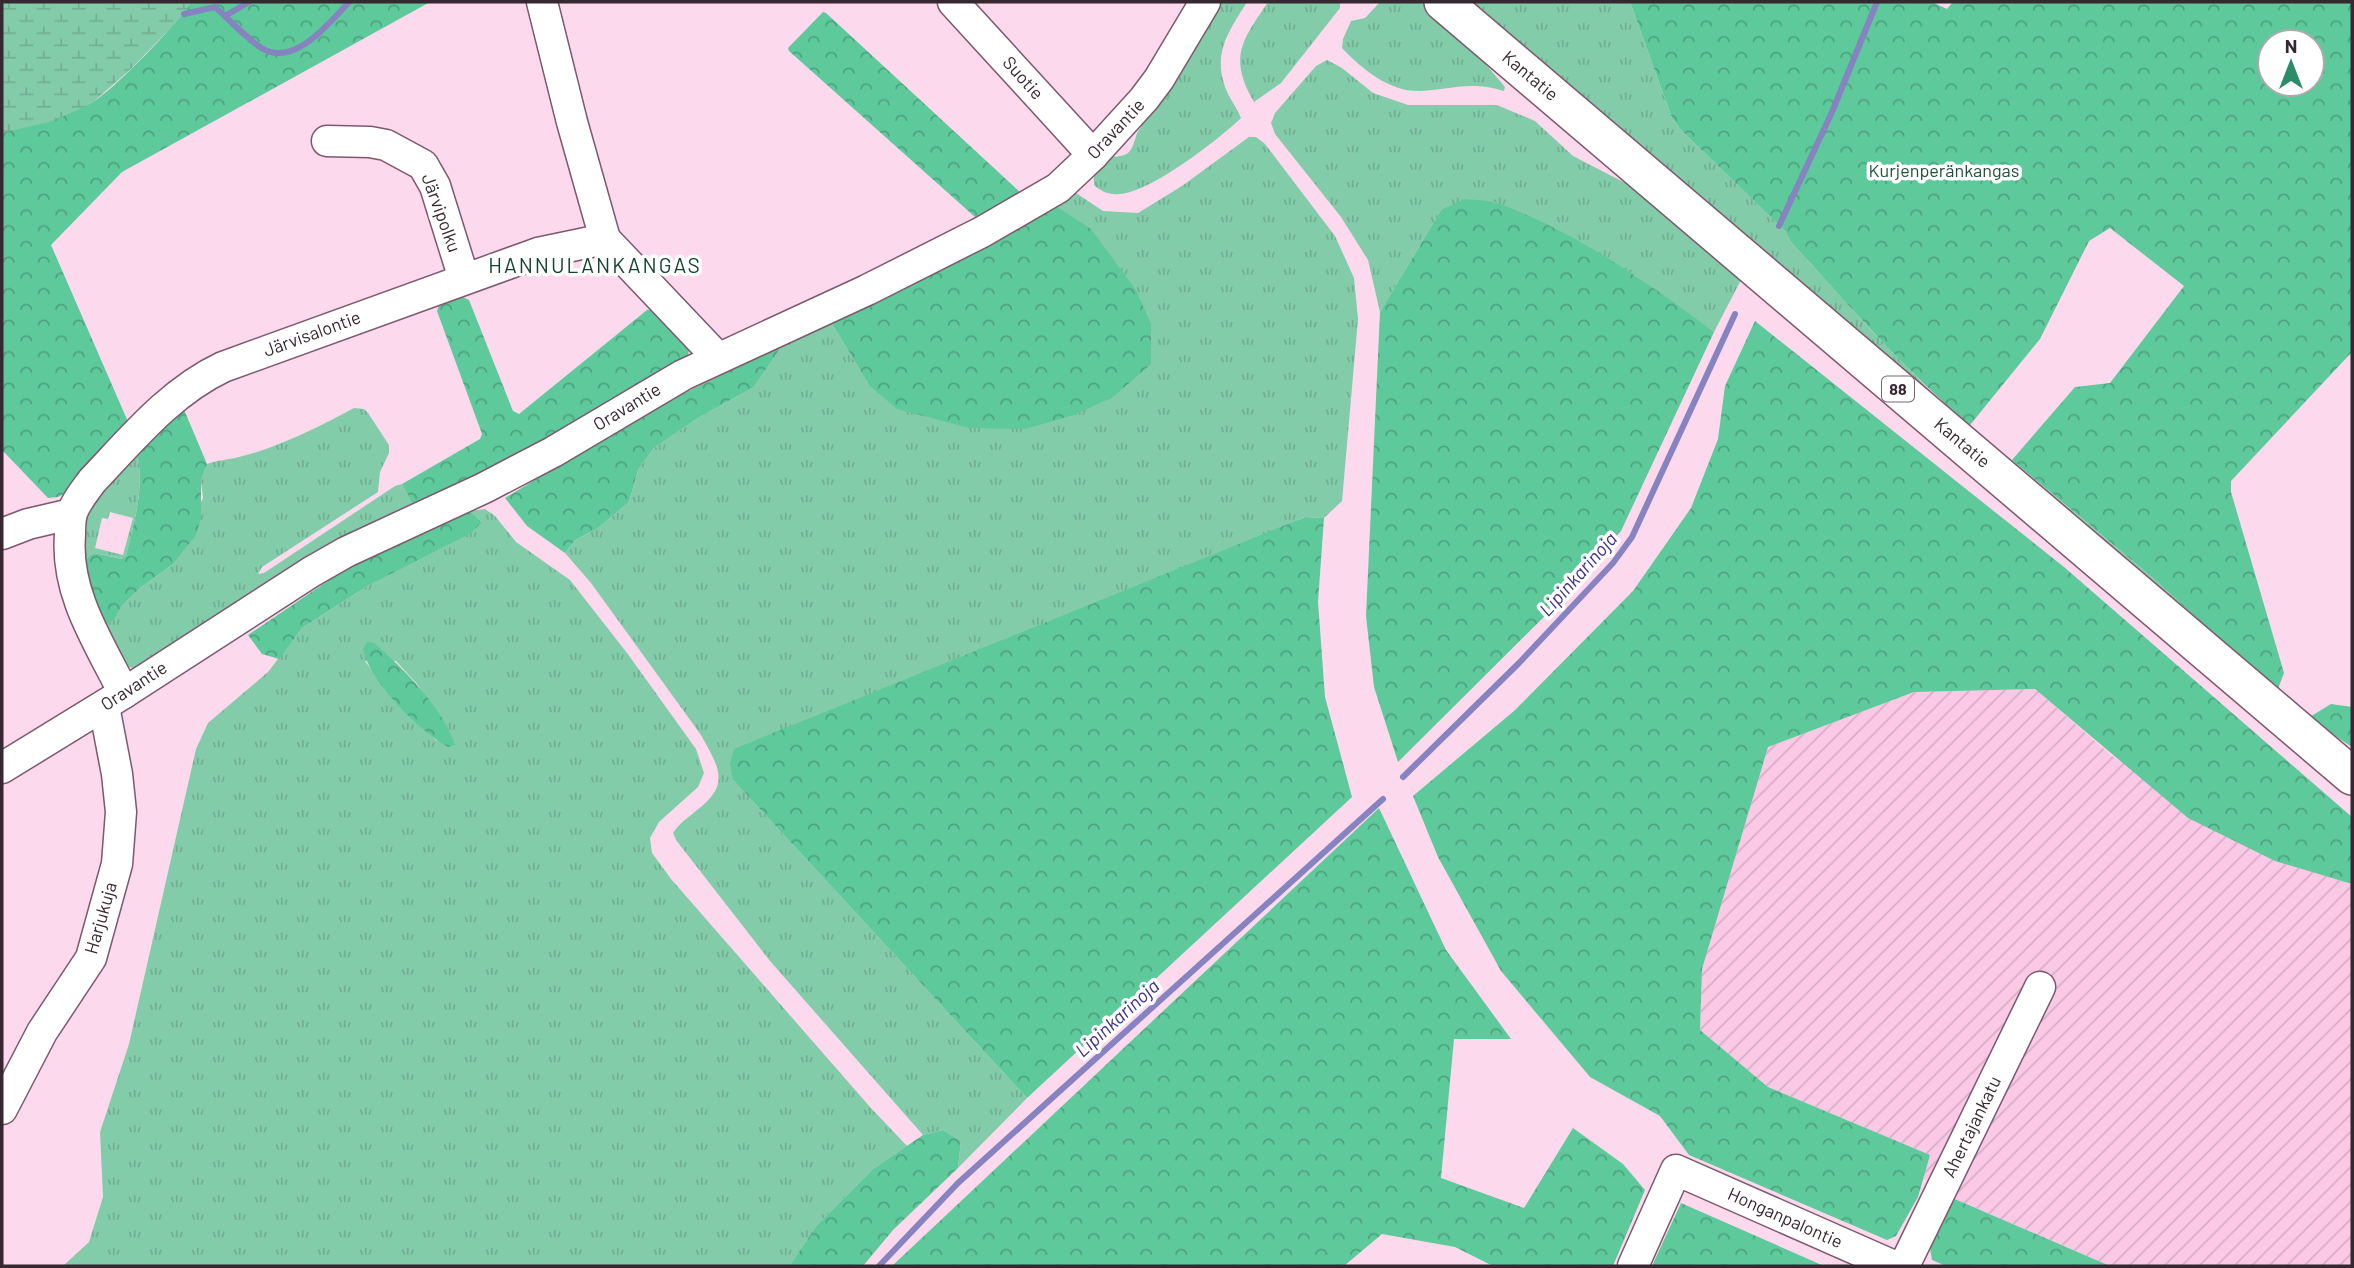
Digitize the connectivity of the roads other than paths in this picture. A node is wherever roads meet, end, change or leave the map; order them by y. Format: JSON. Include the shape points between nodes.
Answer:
{"nodes":[{"id":1,"x":542,"y":2,"type":"edge"},
{"id":2,"x":953,"y":2,"type":"edge"},
{"id":3,"x":1205,"y":2,"type":"edge"},
{"id":4,"x":1443,"y":2,"type":"edge"},
{"id":5,"x":327,"y":141,"type":"dead end"},
{"id":6,"x":1093,"y":155,"type":"junction"},
{"id":7,"x":605,"y":239,"type":"junction"},
{"id":8,"x":464,"y":279,"type":"junction"},
{"id":9,"x":718,"y":358,"type":"junction"},
{"id":10,"x":71,"y":514,"type":"junction"},
{"id":11,"x":2,"y":534,"type":"edge"},
{"id":12,"x":114,"y":700,"type":"junction"},
{"id":13,"x":2,"y":768,"type":"edge"},
{"id":14,"x":2352,"y":776,"type":"edge"},
{"id":15,"x":2040,"y":987,"type":"dead end"},
{"id":16,"x":2,"y":1108,"type":"edge"},
{"id":17,"x":1633,"y":1266,"type":"edge"},
{"id":18,"x":1894,"y":1266,"type":"edge"},
{"id":19,"x":1904,"y":1266,"type":"edge"}],
"edges":[{"from":1,"to":7,"type":"street"},
{"from":2,"to":6,"type":"street","name":"Suotie"},
{"from":3,"to":6,"type":"street","name":"Oravantie","via":[[1159,79]]},
{"from":4,"to":14,"type":"main road","name":"Kantatie","number":"88"},
{"from":5,"to":8,"type":"street","name":"Järvipolku","via":[[386,145],[423,165],[435,186]]},
{"from":6,"to":9,"type":"street","name":"Oravantie","via":[[1058,188],[982,232]]},
{"from":7,"to":8,"type":"street","name":"Järvisalontie","via":[[538,253]]},
{"from":7,"to":9,"type":"street"},
{"from":8,"to":10,"type":"street","name":"Järvisalontie","via":[[200,378],[92,481]]},
{"from":9,"to":12,"type":"street","name":"Oravantie","via":[[648,394],[554,452],[346,552]]},
{"from":10,"to":11,"type":"street"},
{"from":10,"to":12,"type":"street","name":"Järvisalontie","via":[[68,550],[73,586]]},
{"from":12,"to":13,"type":"street","name":"Oravantie"},
{"from":12,"to":16,"type":"street","name":"Harjukuja","via":[[121,812],[117,864],[91,958],[42,1032]]},
{"from":15,"to":19,"type":"street","name":"Ahertajankatu"},
{"from":17,"to":18,"type":"street","name":"Honganpalontie","via":[[1676,1170]]}]}
